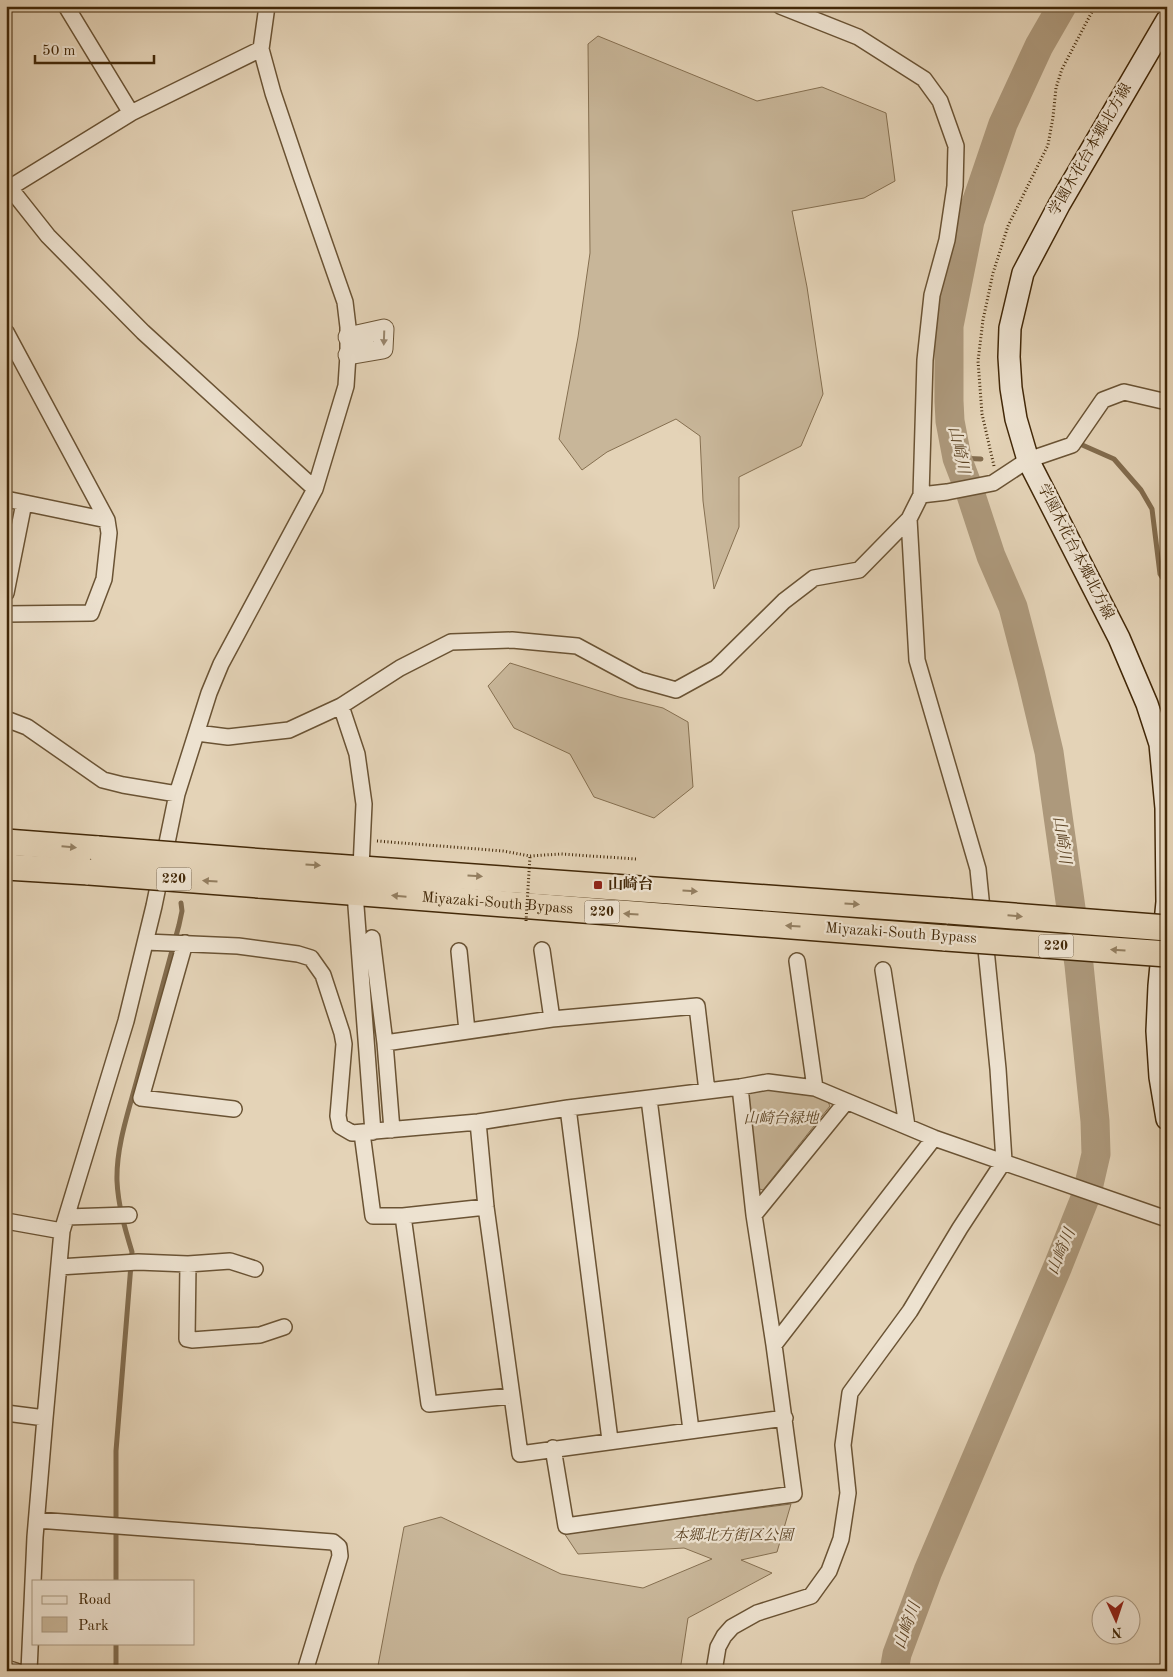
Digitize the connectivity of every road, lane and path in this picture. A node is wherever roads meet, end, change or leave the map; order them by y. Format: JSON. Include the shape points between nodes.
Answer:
{"nodes":[{"id":1,"x":66,"y":6,"type":"edge"},
{"id":2,"x":267,"y":6,"type":"edge"},
{"id":3,"x":780,"y":6,"type":"edge"},
{"id":4,"x":1167,"y":20,"type":"edge"},
{"id":5,"x":261,"y":49,"type":"junction"},
{"id":6,"x":131,"y":113,"type":"junction"},
{"id":7,"x":7,"y":187,"type":"edge"},
{"id":8,"x":6,"y":332,"type":"edge"},
{"id":9,"x":1167,"y":402,"type":"edge"},
{"id":10,"x":1028,"y":460,"type":"junction"},
{"id":11,"x":315,"y":489,"type":"junction"},
{"id":12,"x":921,"y":495,"type":"junction"},
{"id":13,"x":6,"y":499,"type":"edge"},
{"id":14,"x":24,"y":503,"type":"junction"},
{"id":15,"x":909,"y":519,"type":"junction"},
{"id":16,"x":107,"y":520,"type":"junction"},
{"id":17,"x":6,"y":593,"type":"edge"},
{"id":18,"x":6,"y":614,"type":"edge"},
{"id":19,"x":341,"y":706,"type":"junction"},
{"id":20,"x":8,"y":717,"type":"edge"},
{"id":21,"x":197,"y":733,"type":"junction"},
{"id":22,"x":1163,"y":750,"type":"edge"},
{"id":23,"x":177,"y":794,"type":"junction"},
{"id":24,"x":6,"y":835,"type":"edge"},
{"id":25,"x":363,"y":840,"type":"junction"},
{"id":26,"x":6,"y":842,"type":"edge"},
{"id":27,"x":43,"y":845,"type":"junction"},
{"id":28,"x":530,"y":856,"type":"junction"},
{"id":29,"x":636,"y":859,"type":"dead end"},
{"id":30,"x":6,"y":867,"type":"edge"},
{"id":31,"x":361,"y":868,"type":"junction"},
{"id":32,"x":40,"y":869,"type":"junction"},
{"id":33,"x":262,"y":873,"type":"junction"},
{"id":34,"x":6,"y":874,"type":"edge"},
{"id":35,"x":355,"y":893,"type":"junction"},
{"id":36,"x":526,"y":921,"type":"dead end"},
{"id":37,"x":1167,"y":928,"type":"edge"},
{"id":38,"x":372,"y":938,"type":"dead end"},
{"id":39,"x":146,"y":942,"type":"junction"},
{"id":40,"x":185,"y":943,"type":"junction"},
{"id":41,"x":542,"y":950,"type":"dead end"},
{"id":42,"x":459,"y":951,"type":"dead end"},
{"id":43,"x":1167,"y":954,"type":"edge"},
{"id":44,"x":797,"y":961,"type":"dead end"},
{"id":45,"x":883,"y":970,"type":"dead end"},
{"id":46,"x":1163,"y":987,"type":"edge"},
{"id":47,"x":552,"y":1018,"type":"junction"},
{"id":48,"x":467,"y":1031,"type":"junction"},
{"id":49,"x":385,"y":1043,"type":"junction"},
{"id":50,"x":1167,"y":1048,"type":"edge"},
{"id":51,"x":1160,"y":1077,"type":"junction"},
{"id":52,"x":740,"y":1087,"type":"junction"},
{"id":53,"x":815,"y":1088,"type":"junction"},
{"id":54,"x":707,"y":1091,"type":"junction"},
{"id":55,"x":649,"y":1099,"type":"junction"},
{"id":56,"x":846,"y":1102,"type":"junction"},
{"id":57,"x":568,"y":1108,"type":"junction"},
{"id":58,"x":234,"y":1109,"type":"dead end"},
{"id":59,"x":1167,"y":1119,"type":"edge"},
{"id":60,"x":478,"y":1122,"type":"junction"},
{"id":61,"x":907,"y":1126,"type":"junction"},
{"id":62,"x":392,"y":1130,"type":"junction"},
{"id":63,"x":367,"y":1133,"type":"junction"},
{"id":64,"x":934,"y":1138,"type":"junction"},
{"id":65,"x":1004,"y":1161,"type":"junction"},
{"id":66,"x":486,"y":1207,"type":"junction"},
{"id":67,"x":124,"y":1215,"type":"dead end"},
{"id":68,"x":754,"y":1215,"type":"junction"},
{"id":69,"x":403,"y":1216,"type":"junction"},
{"id":70,"x":1167,"y":1218,"type":"edge"},
{"id":71,"x":6,"y":1221,"type":"edge"},
{"id":72,"x":65,"y":1224,"type":"junction"},
{"id":73,"x":188,"y":1264,"type":"junction"},
{"id":74,"x":59,"y":1266,"type":"junction"},
{"id":75,"x":255,"y":1269,"type":"dead end"},
{"id":76,"x":284,"y":1327,"type":"dead end"},
{"id":77,"x":774,"y":1346,"type":"junction"},
{"id":78,"x":511,"y":1396,"type":"junction"},
{"id":79,"x":6,"y":1413,"type":"edge"},
{"id":80,"x":45,"y":1418,"type":"junction"},
{"id":81,"x":785,"y":1418,"type":"junction"},
{"id":82,"x":691,"y":1430,"type":"junction"},
{"id":83,"x":610,"y":1440,"type":"junction"},
{"id":84,"x":553,"y":1448,"type":"junction"},
{"id":85,"x":37,"y":1520,"type":"junction"},
{"id":86,"x":34,"y":1580,"type":"edge"},
{"id":87,"x":32,"y":1614,"type":"edge"},
{"id":88,"x":6,"y":1668,"type":"edge"},
{"id":89,"x":16,"y":1671,"type":"edge"},
{"id":90,"x":29,"y":1671,"type":"edge"},
{"id":91,"x":305,"y":1671,"type":"edge"},
{"id":92,"x":714,"y":1671,"type":"edge"}],
"edges":[{"from":1,"to":6,"type":"street"},
{"from":2,"to":5,"type":"street"},
{"from":3,"to":12,"type":"street","via":[[858,37],[924,79],[940,101],[956,146],[955,186],[947,240],[932,295],[925,360]]},
{"from":4,"to":10,"type":"main road","name":"学園木花台本郷北方線","via":[[1023,273],[1010,328],[1009,357],[1016,419]]},
{"from":5,"to":6,"type":"street"},
{"from":5,"to":11,"type":"street","via":[[345,302],[346,386]]},
{"from":6,"to":7,"type":"street"},
{"from":7,"to":11,"type":"street","via":[[48,236],[143,332]]},
{"from":8,"to":16,"type":"street"},
{"from":9,"to":10,"type":"street","via":[[1124,392],[1103,400],[1072,445]]},
{"from":10,"to":12,"type":"street","via":[[993,483]]},
{"from":10,"to":22,"type":"main road","name":"学園木花台本郷北方線","via":[[1119,638]]},
{"from":11,"to":21,"type":"street","via":[[222,664]]},
{"from":12,"to":15,"type":"street"},
{"from":13,"to":14,"type":"street"},
{"from":14,"to":16,"type":"street"},
{"from":14,"to":17,"type":"street"},
{"from":15,"to":19,"type":"street","via":[[860,570],[814,578],[784,600],[716,668],[676,690],[640,680],[577,646],[512,640],[451,642],[400,668]]},
{"from":15,"to":65,"type":"street","via":[[917,660],[978,869]]},
{"from":16,"to":18,"type":"street","via":[[104,579],[91,613]]},
{"from":19,"to":21,"type":"street","via":[[289,730],[228,737]]},
{"from":19,"to":25,"type":"street","via":[[357,754],[364,804]]},
{"from":20,"to":23,"type":"street","via":[[103,780]]},
{"from":21,"to":23,"type":"street"},
{"from":22,"to":46,"type":"main road","name":"学園木花台本郷北方線","via":[[1167,902]]},
{"from":23,"to":39,"type":"street"},
{"from":24,"to":27,"type":"highway"},
{"from":25,"to":28,"type":"path"},
{"from":25,"to":31,"type":"street"},
{"from":26,"to":27,"type":"highway","name":"Miyazaki-South Bypass","number":"220"},
{"from":27,"to":33,"type":"highway","name":"Miyazaki-South Bypass","number":"220","one_way":true,"bridge":true,"via":[[98,849]]},
{"from":28,"to":29,"type":"path","via":[[561,854]]},
{"from":28,"to":36,"type":"path","bridge":true},
{"from":30,"to":32,"type":"highway","name":"Miyazaki-South Bypass","number":"220"},
{"from":33,"to":31,"type":"highway","name":"Miyazaki-South Bypass","number":"220","one_way":true},
{"from":31,"to":37,"type":"highway","name":"Miyazaki-South Bypass","number":"220","one_way":true,"bridge":true},
{"from":33,"to":32,"type":"highway","name":"Miyazaki-South Bypass","number":"220","one_way":true,"bridge":true},
{"from":32,"to":34,"type":"highway"},
{"from":33,"to":35,"type":"highway","name":"Miyazaki-South Bypass","number":"220"},
{"from":43,"to":35,"type":"highway","name":"Miyazaki-South Bypass","number":"220","one_way":true,"bridge":true},
{"from":35,"to":63,"type":"street"},
{"from":38,"to":49,"type":"street"},
{"from":39,"to":40,"type":"street"},
{"from":39,"to":72,"type":"street","via":[[126,1021]]},
{"from":40,"to":58,"type":"street","via":[[141,1098]]},
{"from":40,"to":63,"type":"street","via":[[238,946],[310,958],[323,975],[344,1044],[340,1126],[352,1133]]},
{"from":41,"to":47,"type":"street"},
{"from":42,"to":48,"type":"street"},
{"from":44,"to":53,"type":"street"},
{"from":45,"to":61,"type":"street"},
{"from":46,"to":51,"type":"main road","name":"学園木花台本郷北方線","via":[[1157,1031]]},
{"from":47,"to":48,"type":"street"},
{"from":47,"to":54,"type":"street","via":[[697,1006]]},
{"from":48,"to":49,"type":"street"},
{"from":49,"to":62,"type":"street"},
{"from":50,"to":51,"type":"main road"},
{"from":51,"to":59,"type":"main road","name":"学園木花台本郷北方線"},
{"from":52,"to":53,"type":"street","via":[[768,1082]]},
{"from":52,"to":54,"type":"street"},
{"from":52,"to":68,"type":"street"},
{"from":53,"to":56,"type":"street"},
{"from":54,"to":55,"type":"street"},
{"from":55,"to":57,"type":"street"},
{"from":55,"to":82,"type":"street"},
{"from":56,"to":61,"type":"street"},
{"from":56,"to":68,"type":"street"},
{"from":57,"to":60,"type":"street"},
{"from":57,"to":83,"type":"street"},
{"from":60,"to":62,"type":"street"},
{"from":60,"to":66,"type":"street"},
{"from":61,"to":64,"type":"street"},
{"from":62,"to":63,"type":"street"},
{"from":63,"to":69,"type":"street","via":[[373,1216]]},
{"from":64,"to":65,"type":"street"},
{"from":64,"to":77,"type":"street"},
{"from":65,"to":70,"type":"street"},
{"from":65,"to":92,"type":"street","via":[[910,1311],[850,1393],[843,1445],[848,1493],[841,1539],[829,1571],[811,1596],[757,1613],[732,1627],[718,1647]]},
{"from":66,"to":69,"type":"street"},
{"from":66,"to":78,"type":"street"},
{"from":67,"to":72,"type":"street"},
{"from":68,"to":77,"type":"street"},
{"from":69,"to":78,"type":"street","via":[[429,1404]]},
{"from":71,"to":72,"type":"street"},
{"from":72,"to":74,"type":"street"},
{"from":73,"to":74,"type":"street","via":[[132,1262]]},
{"from":73,"to":75,"type":"street","via":[[230,1260]]},
{"from":73,"to":76,"type":"street","via":[[187,1339],[260,1335]]},
{"from":74,"to":80,"type":"street"},
{"from":77,"to":81,"type":"street"},
{"from":78,"to":84,"type":"street","via":[[520,1454]]},
{"from":79,"to":80,"type":"street"},
{"from":80,"to":85,"type":"street"},
{"from":81,"to":82,"type":"street"},
{"from":81,"to":84,"type":"street","via":[[794,1494],[566,1526]]},
{"from":82,"to":83,"type":"street"},
{"from":83,"to":84,"type":"street"},
{"from":85,"to":86,"type":"street"},
{"from":85,"to":91,"type":"street","via":[[333,1542],[339,1547],[340,1556]]},
{"from":87,"to":90,"type":"street"},
{"from":88,"to":89,"type":"street"}]}
